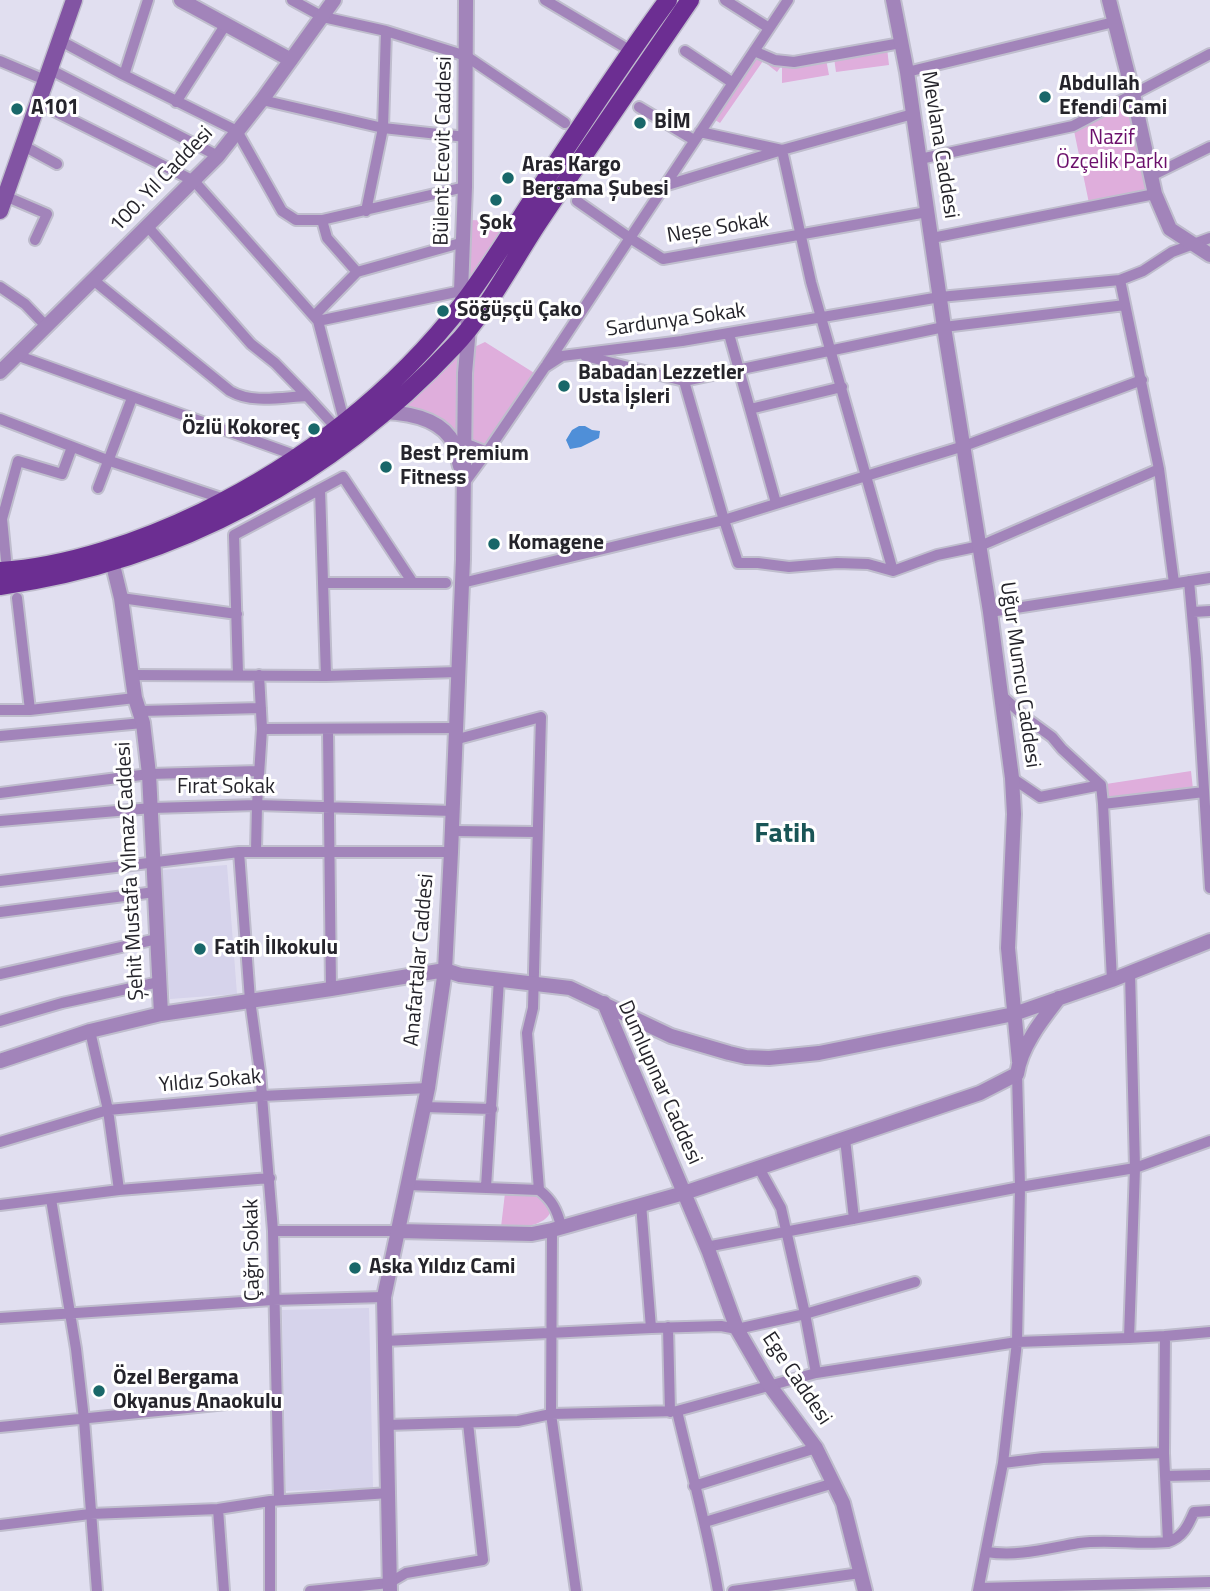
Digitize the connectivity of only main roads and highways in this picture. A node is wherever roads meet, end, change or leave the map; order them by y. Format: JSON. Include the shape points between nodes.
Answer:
{"nodes":[{"id":1,"x":668,"y":0,"type":"edge"},
{"id":2,"x":690,"y":0,"type":"edge"},
{"id":3,"x":72,"y":1,"type":"edge"},
{"id":4,"x":2,"y":204,"type":"edge"},
{"id":5,"x":3,"y":565,"type":"edge"},
{"id":6,"x":0,"y":586,"type":"edge"}],
"edges":[{"from":1,"to":5,"type":"main road","via":[[449,319],[405,368],[341,427],[227,500],[146,537],[52,563]]},
{"from":2,"to":6,"type":"main road","via":[[464,335],[348,443],[197,532],[62,575]]},
{"from":3,"to":4,"type":"main road"}]}
